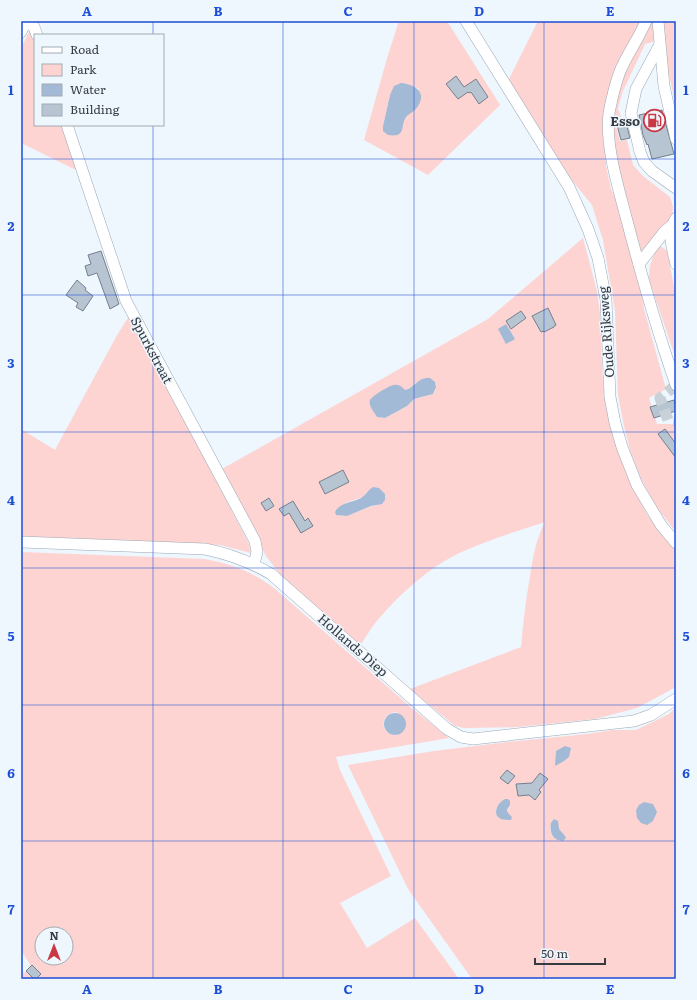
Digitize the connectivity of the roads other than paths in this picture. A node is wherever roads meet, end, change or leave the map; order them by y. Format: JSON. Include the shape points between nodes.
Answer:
{"nodes":[{"id":1,"x":27,"y":21,"type":"edge"},
{"id":2,"x":466,"y":21,"type":"edge"},
{"id":3,"x":646,"y":21,"type":"edge"},
{"id":4,"x":658,"y":21,"type":"edge"},
{"id":5,"x":21,"y":32,"type":"edge"},
{"id":6,"x":37,"y":34,"type":"edge"},
{"id":7,"x":659,"y":46,"type":"junction"},
{"id":8,"x":67,"y":126,"type":"edge"},
{"id":9,"x":676,"y":138,"type":"edge"},
{"id":10,"x":676,"y":188,"type":"edge"},
{"id":11,"x":674,"y":222,"type":"edge"},
{"id":12,"x":639,"y":264,"type":"junction"},
{"id":13,"x":676,"y":264,"type":"edge"},
{"id":14,"x":676,"y":386,"type":"edge"},
{"id":15,"x":21,"y":542,"type":"edge"},
{"id":16,"x":676,"y":543,"type":"edge"},
{"id":17,"x":254,"y":564,"type":"junction"},
{"id":18,"x":676,"y":699,"type":"edge"}],
"edges":[{"from":1,"to":5,"type":"street"},
{"from":1,"to":6,"type":"street","via":[[34,27]]},
{"from":2,"to":16,"type":"street","name":"Oude Rijksweg","via":[[569,187],[588,229],[598,258],[606,300],[610,397],[615,423],[637,485],[661,525]]},
{"from":3,"to":12,"type":"street","via":[[621,69],[609,115],[615,173]]},
{"from":4,"to":7,"type":"street"},
{"from":7,"to":9,"type":"street","via":[[664,86]]},
{"from":7,"to":10,"type":"street","via":[[636,89],[631,113],[644,162]]},
{"from":8,"to":17,"type":"street","name":"Spurkstraat","via":[[126,301],[255,540],[257,552]]},
{"from":11,"to":12,"type":"street"},
{"from":11,"to":13,"type":"street","via":[[671,243]]},
{"from":12,"to":14,"type":"street"},
{"from":15,"to":17,"type":"street","name":"Hollands Diep","via":[[205,549]]},
{"from":17,"to":18,"type":"street","name":"Hollands Diep","via":[[271,574],[447,729],[461,737],[473,739],[634,721],[651,715]]}]}
